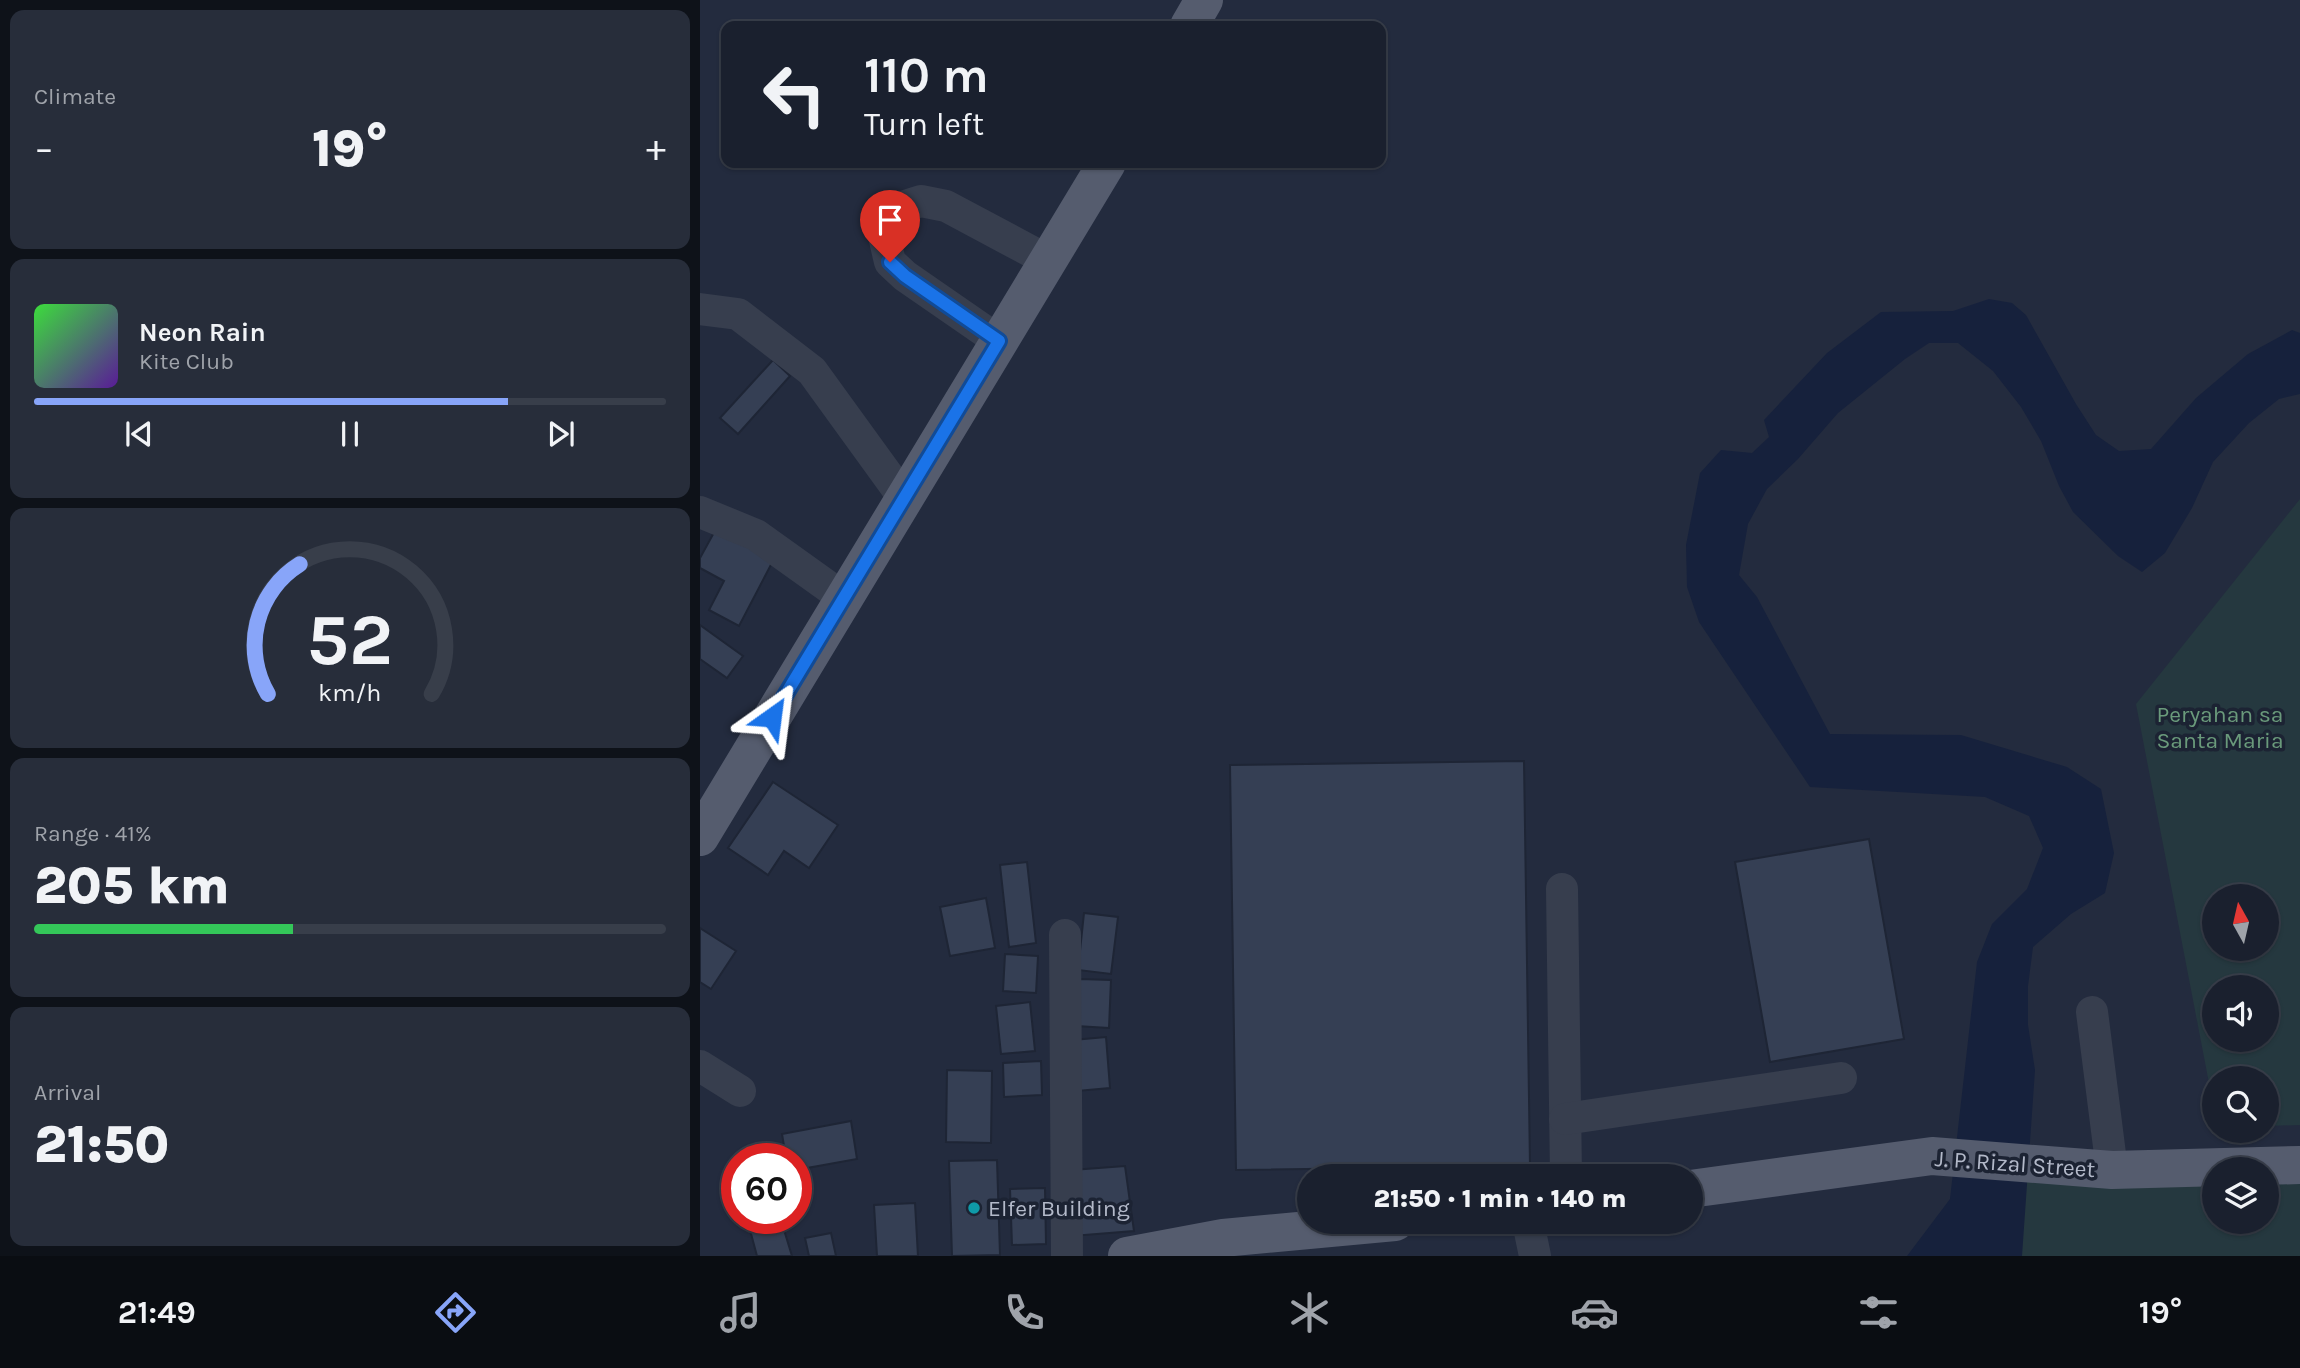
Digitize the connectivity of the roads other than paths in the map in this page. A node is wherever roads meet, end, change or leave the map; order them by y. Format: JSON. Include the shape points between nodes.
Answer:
{"nodes":[{"id":1,"x":1204,"y":0,"type":"edge"},
{"id":2,"x":1192,"y":21,"type":"edge"},
{"id":3,"x":1104,"y":168,"type":"edge"},
{"id":4,"x":1049,"y":261,"type":"junction"},
{"id":5,"x":700,"y":309,"type":"edge"},
{"id":6,"x":999,"y":341,"type":"junction"},
{"id":7,"x":904,"y":498,"type":"junction"},
{"id":8,"x":700,"y":512,"type":"edge"},
{"id":9,"x":844,"y":598,"type":"junction"},
{"id":10,"x":700,"y":836,"type":"edge"},
{"id":11,"x":1562,"y":889,"type":"dead end"},
{"id":12,"x":1065,"y":935,"type":"dead end"},
{"id":13,"x":2092,"y":1013,"type":"dead end"},
{"id":14,"x":700,"y":1066,"type":"edge"},
{"id":15,"x":1841,"y":1078,"type":"dead end"},
{"id":16,"x":740,"y":1091,"type":"dead end"},
{"id":17,"x":1566,"y":1119,"type":"junction"},
{"id":18,"x":1566,"y":1164,"type":"edge"},
{"id":19,"x":2300,"y":1165,"type":"edge"},
{"id":20,"x":2112,"y":1170,"type":"junction"},
{"id":21,"x":1703,"y":1187,"type":"edge"},
{"id":22,"x":1297,"y":1231,"type":"edge"},
{"id":23,"x":1530,"y":1234,"type":"edge"},
{"id":24,"x":1067,"y":1256,"type":"edge"},
{"id":25,"x":1127,"y":1256,"type":"edge"},
{"id":26,"x":1535,"y":1256,"type":"edge"}],
"edges":[{"from":1,"to":2,"type":"main road"},
{"from":3,"to":4,"type":"main road"},
{"from":4,"to":6,"type":"main road"},
{"from":4,"to":6,"type":"street","via":[[946,206],[921,201],[902,207],[884,236],[890,262]]},
{"from":5,"to":7,"type":"street","via":[[738,314],[812,371]]},
{"from":6,"to":7,"type":"main road"},
{"from":7,"to":9,"type":"main road"},
{"from":8,"to":9,"type":"street","via":[[756,536]]},
{"from":9,"to":10,"type":"main road"},
{"from":11,"to":17,"type":"street"},
{"from":12,"to":24,"type":"street"},
{"from":13,"to":20,"type":"street"},
{"from":14,"to":16,"type":"street"},
{"from":15,"to":17,"type":"street"},
{"from":17,"to":18,"type":"street"},
{"from":19,"to":20,"type":"main road","name":"J. P. Rizal Street"},
{"from":20,"to":21,"type":"main road","name":"J. P. Rizal Street","via":[[1932,1156]]},
{"from":22,"to":25,"type":"main road","via":[[1223,1238]]},
{"from":23,"to":26,"type":"street"}]}
